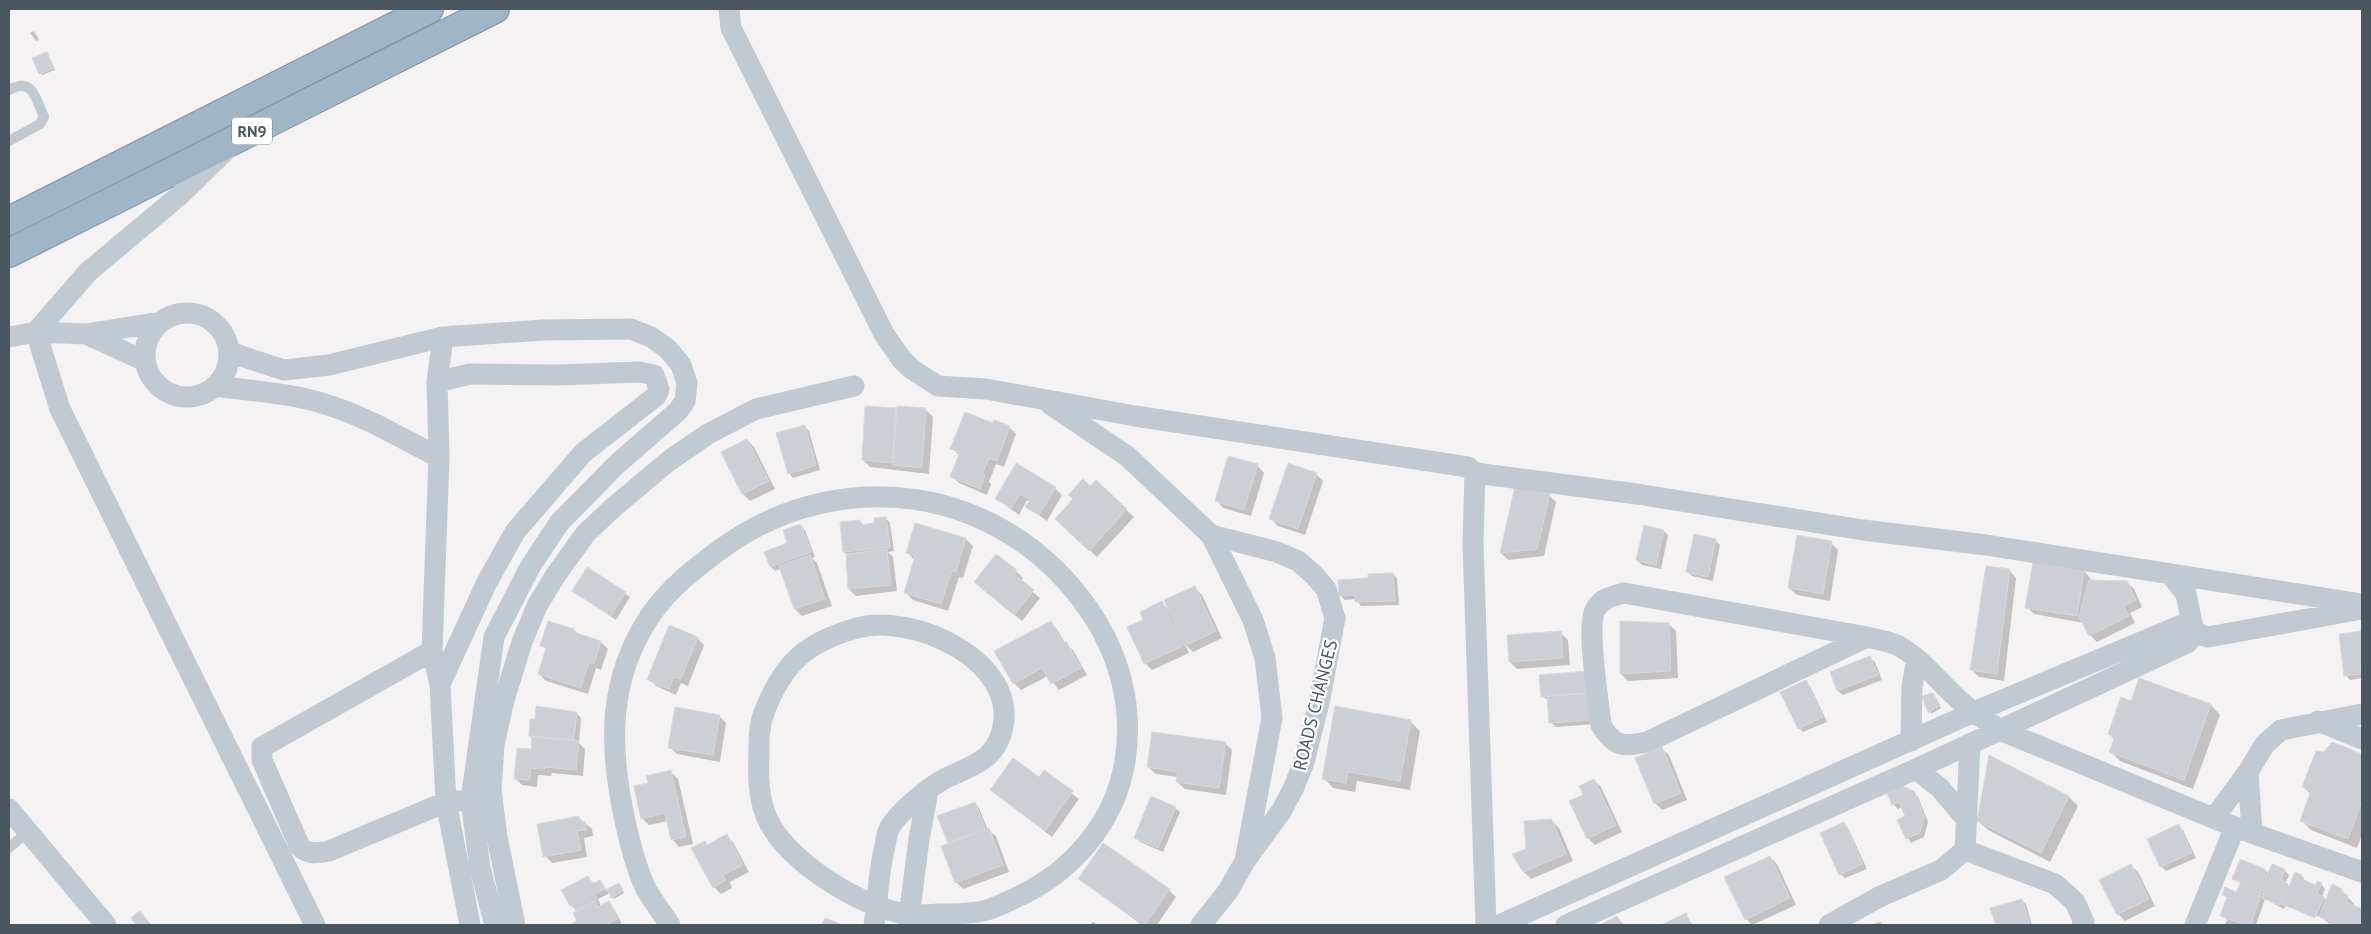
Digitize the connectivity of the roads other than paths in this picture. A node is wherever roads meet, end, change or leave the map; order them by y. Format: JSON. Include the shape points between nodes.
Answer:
{"nodes":[{"id":1,"x":428,"y":9,"type":"edge"},
{"id":2,"x":495,"y":9,"type":"edge"},
{"id":3,"x":729,"y":9,"type":"edge"},
{"id":4,"x":9,"y":90,"type":"edge"},
{"id":5,"x":239,"y":138,"type":"junction"},
{"id":6,"x":9,"y":141,"type":"edge"},
{"id":7,"x":9,"y":221,"type":"edge"},
{"id":8,"x":9,"y":253,"type":"edge"},
{"id":9,"x":161,"y":322,"type":"junction"},
{"id":10,"x":36,"y":332,"type":"junction"},
{"id":11,"x":86,"y":334,"type":"junction"},
{"id":12,"x":9,"y":337,"type":"edge"},
{"id":13,"x":443,"y":337,"type":"junction"},
{"id":14,"x":228,"y":352,"type":"junction"},
{"id":15,"x":145,"y":361,"type":"junction"},
{"id":16,"x":437,"y":382,"type":"junction"},
{"id":17,"x":215,"y":386,"type":"junction"},
{"id":18,"x":854,"y":386,"type":"dead end"},
{"id":19,"x":1042,"y":398,"type":"junction"},
{"id":20,"x":439,"y":457,"type":"junction"},
{"id":21,"x":1475,"y":473,"type":"junction"},
{"id":22,"x":1211,"y":534,"type":"junction"},
{"id":23,"x":2171,"y":575,"type":"junction"},
{"id":24,"x":2362,"y":604,"type":"edge"},
{"id":25,"x":2362,"y":609,"type":"edge"},
{"id":26,"x":2194,"y":632,"type":"junction"},
{"id":27,"x":1867,"y":636,"type":"junction"},
{"id":28,"x":432,"y":651,"type":"junction"},
{"id":29,"x":1917,"y":659,"type":"junction"},
{"id":30,"x":440,"y":684,"type":"junction"},
{"id":31,"x":1974,"y":712,"type":"junction"},
{"id":32,"x":2362,"y":714,"type":"edge"},
{"id":33,"x":2318,"y":722,"type":"junction"},
{"id":34,"x":2000,"y":730,"type":"junction"},
{"id":35,"x":2362,"y":739,"type":"edge"},
{"id":36,"x":1911,"y":741,"type":"junction"},
{"id":37,"x":1970,"y":744,"type":"junction"},
{"id":38,"x":1916,"y":769,"type":"junction"},
{"id":39,"x":2248,"y":772,"type":"junction"},
{"id":40,"x":928,"y":791,"type":"junction"},
{"id":41,"x":471,"y":800,"type":"junction"},
{"id":42,"x":446,"y":802,"type":"junction"},
{"id":43,"x":9,"y":808,"type":"edge"},
{"id":44,"x":2214,"y":818,"type":"junction"},
{"id":45,"x":1967,"y":820,"type":"junction"},
{"id":46,"x":2243,"y":829,"type":"junction"},
{"id":47,"x":27,"y":832,"type":"junction"},
{"id":48,"x":9,"y":848,"type":"edge"},
{"id":49,"x":1965,"y":850,"type":"junction"},
{"id":50,"x":1245,"y":861,"type":"junction"},
{"id":51,"x":2362,"y":872,"type":"edge"},
{"id":52,"x":875,"y":916,"type":"edge"},
{"id":53,"x":909,"y":920,"type":"edge"},
{"id":54,"x":106,"y":925,"type":"edge"},
{"id":55,"x":315,"y":925,"type":"edge"},
{"id":56,"x":470,"y":925,"type":"edge"},
{"id":57,"x":495,"y":925,"type":"edge"},
{"id":58,"x":516,"y":925,"type":"edge"},
{"id":59,"x":670,"y":925,"type":"edge"},
{"id":60,"x":1202,"y":925,"type":"edge"},
{"id":61,"x":1486,"y":925,"type":"edge"},
{"id":62,"x":1499,"y":925,"type":"edge"},
{"id":63,"x":1566,"y":925,"type":"edge"},
{"id":64,"x":1829,"y":925,"type":"edge"},
{"id":65,"x":2082,"y":925,"type":"edge"},
{"id":66,"x":2195,"y":925,"type":"edge"}],
"edges":[{"from":1,"to":7,"type":"highway","number":"RN9"},
{"from":2,"to":5,"type":"highway","number":"RN9"},
{"from":3,"to":19,"type":"street","via":[[731,28],[884,334],[897,354],[913,370],[938,386],[986,389]]},
{"from":4,"to":6,"type":"lane","via":[[24,86],[32,90],[44,117],[40,124]]},
{"from":5,"to":8,"type":"highway","number":"RN9"},
{"from":5,"to":10,"type":"street","via":[[180,195],[88,272]]},
{"from":9,"to":11,"type":"street"},
{"from":9,"to":14,"type":"street","via":[[172,315],[198,314],[219,328],[226,339]]},
{"from":9,"to":15,"type":"street","via":[[151,333]]},
{"from":10,"to":11,"type":"street"},
{"from":10,"to":12,"type":"street"},
{"from":10,"to":55,"type":"street","via":[[60,409]]},
{"from":11,"to":15,"type":"street"},
{"from":13,"to":14,"type":"street","via":[[328,365],[284,370]]},
{"from":13,"to":16,"type":"street"},
{"from":13,"to":41,"type":"street","via":[[544,330],[630,329],[651,337],[668,349],[681,365],[686,383],[685,401],[678,412],[611,470],[559,523],[511,600],[494,637]]},
{"from":14,"to":17,"type":"street","via":[[226,371]]},
{"from":15,"to":17,"type":"street","via":[[149,373],[167,392],[191,397]]},
{"from":16,"to":20,"type":"street"},
{"from":16,"to":30,"type":"street","via":[[470,374],[639,372],[654,375],[659,389],[656,396],[584,453],[515,532],[487,582]]},
{"from":17,"to":20,"type":"street","via":[[300,397],[328,405],[364,419]]},
{"from":18,"to":58,"type":"street","via":[[756,409],[708,434],[662,466],[608,512],[586,533],[555,576],[537,606],[522,642],[494,745],[491,790],[497,837]]},
{"from":19,"to":21,"type":"street","via":[[1135,416],[1468,467]]},
{"from":19,"to":22,"type":"street","via":[[1127,456]]},
{"from":20,"to":28,"type":"street"},
{"from":21,"to":23,"type":"street","via":[[1986,545]]},
{"from":21,"to":61,"type":"street","via":[[1473,544]]},
{"from":22,"to":50,"type":"street","via":[[1253,620],[1265,658],[1272,718]]},
{"from":22,"to":50,"type":"street","name":"ROADS CHANGES","via":[[1277,552],[1298,562],[1326,589],[1335,618],[1304,762],[1282,810]]},
{"from":23,"to":24,"type":"street"},
{"from":23,"to":26,"type":"street","via":[[2186,594]]},
{"from":25,"to":26,"type":"street","via":[[2208,636]]},
{"from":26,"to":31,"type":"street","via":[[2189,626],[2182,625]]},
{"from":26,"to":34,"type":"street","via":[[2188,643]]},
{"from":27,"to":27,"type":"street","via":[[1624,593],[1607,598],[1595,610],[1592,633],[1601,725],[1608,738],[1619,745],[1647,742]]},
{"from":27,"to":29,"type":"street","via":[[1896,645]]},
{"from":28,"to":30,"type":"street"},
{"from":28,"to":42,"type":"street","via":[[262,747],[262,760],[300,847],[315,854]]},
{"from":29,"to":31,"type":"street","via":[[1944,688]]},
{"from":29,"to":36,"type":"street","via":[[1912,686]]},
{"from":30,"to":42,"type":"street"},
{"from":31,"to":34,"type":"street"},
{"from":31,"to":36,"type":"street"},
{"from":32,"to":33,"type":"street"},
{"from":33,"to":35,"type":"street"},
{"from":33,"to":39,"type":"street","via":[[2281,730],[2265,744]]},
{"from":34,"to":37,"type":"street"},
{"from":34,"to":44,"type":"street"},
{"from":36,"to":62,"type":"street"},
{"from":37,"to":38,"type":"street"},
{"from":37,"to":45,"type":"street"},
{"from":38,"to":45,"type":"street","via":[[1940,788]]},
{"from":38,"to":63,"type":"street"},
{"from":39,"to":44,"type":"street"},
{"from":39,"to":46,"type":"street"},
{"from":40,"to":52,"type":"street","via":[[889,828],[878,878]]},
{"from":40,"to":52,"type":"street","via":[[980,764],[994,748],[1003,730],[998,689],[979,665],[955,645],[933,634],[909,626],[873,623],[828,636],[799,654],[775,683],[760,721],[758,787],[768,821],[794,853]]},
{"from":40,"to":53,"type":"street"},
{"from":41,"to":42,"type":"street"},
{"from":41,"to":57,"type":"street","via":[[480,868]]},
{"from":42,"to":56,"type":"street"},
{"from":43,"to":47,"type":"street"},
{"from":44,"to":46,"type":"street"},
{"from":45,"to":49,"type":"street"},
{"from":46,"to":51,"type":"street"},
{"from":46,"to":66,"type":"street"},
{"from":47,"to":48,"type":"lane"},
{"from":47,"to":54,"type":"street"},
{"from":49,"to":64,"type":"street","via":[[1941,870],[1879,897]]},
{"from":49,"to":65,"type":"street","via":[[2055,884],[2075,902],[2084,922]]},
{"from":50,"to":60,"type":"street","name":"ROADS CHANGES","via":[[1228,891]]},
{"from":52,"to":53,"type":"street"},
{"from":53,"to":59,"type":"street","via":[[984,911],[1057,875],[1079,853],[1111,809],[1125,763],[1128,709],[1119,667],[1093,616],[1070,583],[1041,554],[993,523],[934,502],[886,495],[831,500],[780,514],[746,531],[675,584],[648,620],[625,669],[614,713],[613,750],[629,844],[646,889]]}]}
